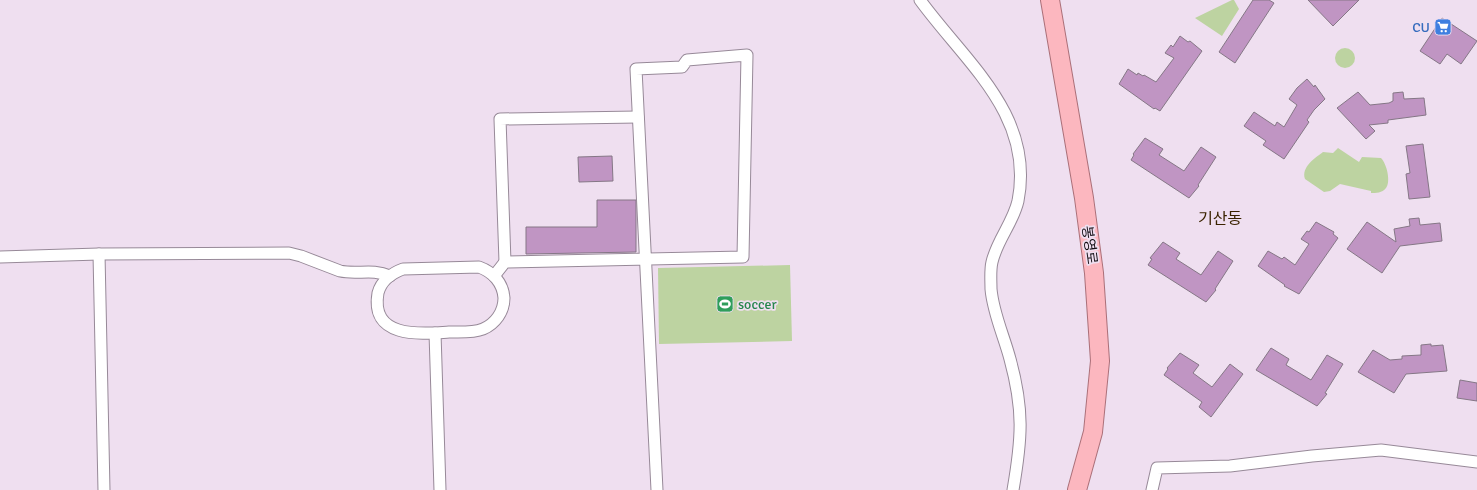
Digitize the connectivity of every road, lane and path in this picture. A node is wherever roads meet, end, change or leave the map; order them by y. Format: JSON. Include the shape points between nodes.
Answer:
{"nodes":[{"id":1,"x":920,"y":0,"type":"edge"},
{"id":2,"x":1050,"y":0,"type":"edge"},
{"id":3,"x":638,"y":117,"type":"junction"},
{"id":4,"x":99,"y":254,"type":"junction"},
{"id":5,"x":0,"y":257,"type":"edge"},
{"id":6,"x":647,"y":258,"type":"junction"},
{"id":7,"x":505,"y":262,"type":"junction"},
{"id":8,"x":390,"y":276,"type":"junction"},
{"id":9,"x":494,"y":276,"type":"junction"},
{"id":10,"x":435,"y":333,"type":"junction"},
{"id":11,"x":1477,"y":462,"type":"edge"},
{"id":12,"x":104,"y":490,"type":"edge"},
{"id":13,"x":440,"y":490,"type":"edge"},
{"id":14,"x":657,"y":490,"type":"edge"},
{"id":15,"x":1013,"y":490,"type":"edge"},
{"id":16,"x":1077,"y":490,"type":"edge"},
{"id":17,"x":1152,"y":490,"type":"edge"}],
"edges":[{"from":1,"to":15,"type":"street","via":[[1000,102],[1018,149],[1020,189],[1016,212],[991,263],[991,290],[1020,401],[1020,448]]},
{"from":2,"to":16,"type":"highway","name":"봉영로","via":[[1094,273],[1099,354],[1093,432]]},
{"from":3,"to":6,"type":"street"},
{"from":3,"to":6,"type":"street","via":[[636,69],[682,67],[687,60],[747,55],[743,257]]},
{"from":3,"to":7,"type":"street","via":[[500,119]]},
{"from":4,"to":5,"type":"street"},
{"from":4,"to":8,"type":"street","via":[[289,254],[347,273],[371,270]]},
{"from":4,"to":12,"type":"street"},
{"from":6,"to":7,"type":"street"},
{"from":6,"to":14,"type":"street"},
{"from":7,"to":9,"type":"street"},
{"from":8,"to":9,"type":"street","via":[[403,269],[479,267]]},
{"from":8,"to":10,"type":"street","via":[[378,292],[378,307],[384,321],[398,331]]},
{"from":9,"to":10,"type":"street","via":[[503,291],[504,301],[494,323],[482,330]]},
{"from":10,"to":13,"type":"street"},
{"from":11,"to":17,"type":"street","via":[[1381,450],[1230,466],[1157,468]]}]}
